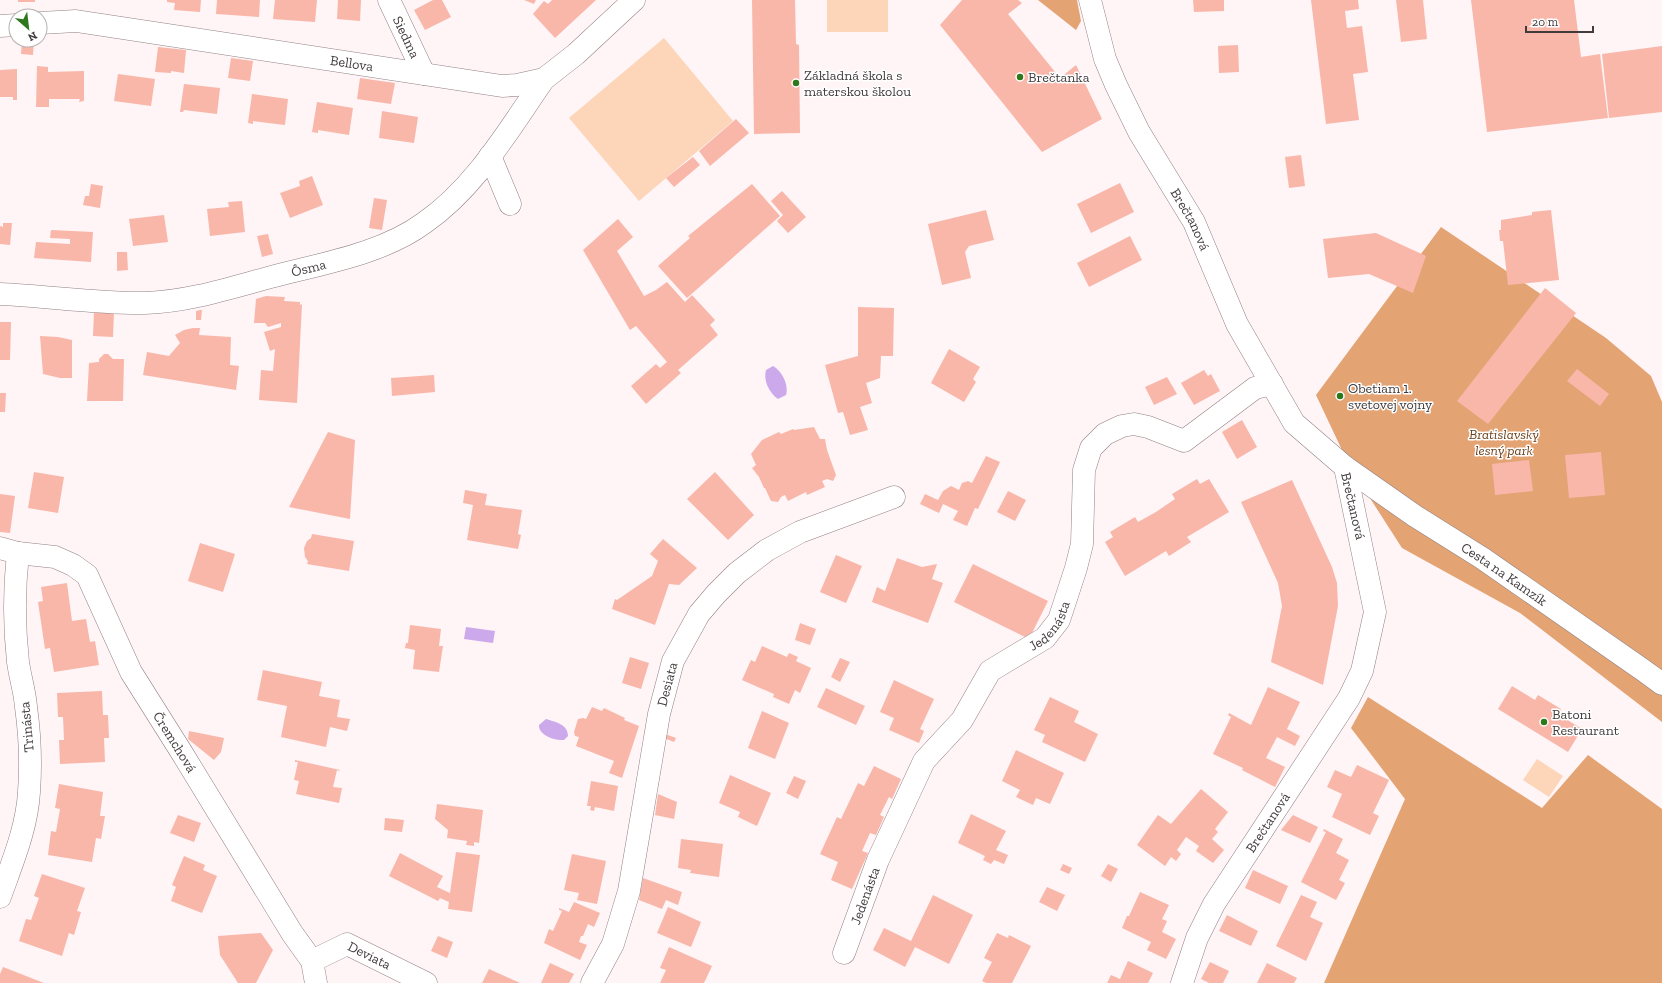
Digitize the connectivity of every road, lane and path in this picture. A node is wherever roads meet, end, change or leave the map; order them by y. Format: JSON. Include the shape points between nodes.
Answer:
{"nodes":[{"id":1,"x":389,"y":0,"type":"edge"},
{"id":2,"x":634,"y":0,"type":"edge"},
{"id":3,"x":1090,"y":0,"type":"edge"},
{"id":4,"x":48,"y":24,"type":"edge"},
{"id":5,"x":424,"y":74,"type":"junction"},
{"id":6,"x":544,"y":78,"type":"junction"},
{"id":7,"x":484,"y":164,"type":"junction"},
{"id":8,"x":510,"y":204,"type":"dead end"},
{"id":9,"x":0,"y":294,"type":"edge"},
{"id":10,"x":1272,"y":384,"type":"junction"},
{"id":11,"x":1345,"y":467,"type":"junction"},
{"id":12,"x":894,"y":498,"type":"dead end"},
{"id":13,"x":9,"y":551,"type":"edge"},
{"id":14,"x":1662,"y":684,"type":"edge"},
{"id":15,"x":0,"y":898,"type":"edge"},
{"id":16,"x":844,"y":953,"type":"dead end"},
{"id":17,"x":312,"y":961,"type":"junction"},
{"id":18,"x":316,"y":983,"type":"edge"},
{"id":19,"x":426,"y":983,"type":"edge"},
{"id":20,"x":592,"y":983,"type":"edge"},
{"id":21,"x":1182,"y":983,"type":"edge"}],
"edges":[{"from":1,"to":5,"type":"street","name":"Siedma"},
{"from":2,"to":6,"type":"street","name":"Bellova","via":[[576,54]]},
{"from":3,"to":10,"type":"street","name":"Brečtanová","via":[[1105,59],[1116,85],[1139,132],[1194,222],[1237,324]]},
{"from":4,"to":5,"type":"street","name":"Bellova","via":[[76,22]]},
{"from":5,"to":6,"type":"street","name":"Bellova","via":[[502,86],[530,83]]},
{"from":6,"to":7,"type":"street","name":"Ôsma"},
{"from":7,"to":8,"type":"street"},
{"from":7,"to":9,"type":"street","name":"Ôsma","via":[[448,204],[408,234],[338,259],[183,299],[145,303]]},
{"from":10,"to":11,"type":"street","name":"Brečtanová","via":[[1294,423]]},
{"from":10,"to":16,"type":"street","name":"Jedenásta","via":[[1255,388],[1184,441],[1134,424],[1117,427],[1096,442],[1084,470],[1083,524],[1079,556],[1059,620],[1045,638],[990,671],[962,720],[924,761],[878,860]]},
{"from":11,"to":14,"type":"street","name":"Cesta na Kamzík","via":[[1415,516],[1482,558]]},
{"from":11,"to":21,"type":"street","name":"Brečtanová","via":[[1374,612],[1362,671],[1349,698],[1214,904],[1197,938]]},
{"from":12,"to":20,"type":"street","name":"Desiata","via":[[800,532],[767,550],[737,572],[698,614],[672,661],[659,714],[629,891],[613,944]]},
{"from":13,"to":15,"type":"street","name":"Trinásta","via":[[18,663],[30,748],[29,794],[20,837]]},
{"from":13,"to":17,"type":"street","name":"Čremchová","via":[[55,557],[87,575],[131,672],[292,933]]},
{"from":17,"to":18,"type":"street","name":"Čremchová"},
{"from":17,"to":19,"type":"street","name":"Deviata","via":[[347,944]]}]}
